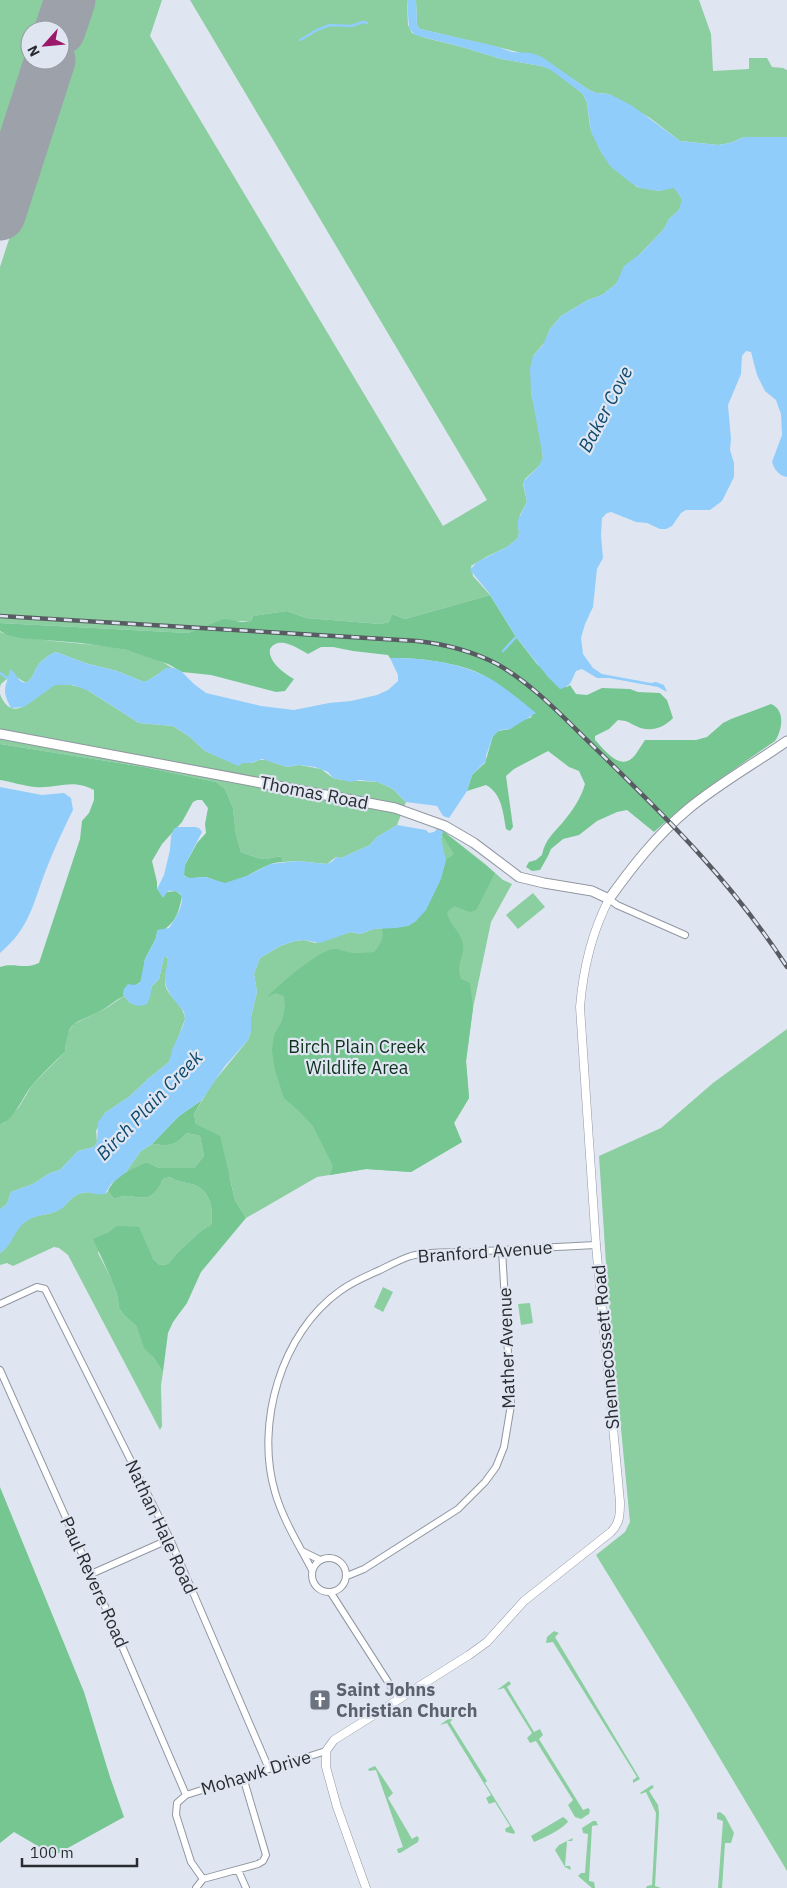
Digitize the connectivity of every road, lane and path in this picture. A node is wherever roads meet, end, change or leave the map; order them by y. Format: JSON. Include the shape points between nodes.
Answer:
{"nodes":[{"id":1,"x":0,"y":734,"type":"edge"},
{"id":2,"x":787,"y":741,"type":"edge"},
{"id":3,"x":609,"y":899,"type":"junction"},
{"id":4,"x":685,"y":935,"type":"dead end"},
{"id":5,"x":596,"y":1245,"type":"junction"},
{"id":6,"x":502,"y":1250,"type":"junction"},
{"id":7,"x":0,"y":1304,"type":"edge"},
{"id":8,"x":0,"y":1370,"type":"edge"},
{"id":9,"x":170,"y":1539,"type":"junction"},
{"id":10,"x":302,"y":1551,"type":"junction"},
{"id":11,"x":320,"y":1560,"type":"junction"},
{"id":12,"x":312,"y":1570,"type":"junction"},
{"id":13,"x":91,"y":1574,"type":"junction"},
{"id":14,"x":347,"y":1576,"type":"junction"},
{"id":15,"x":331,"y":1593,"type":"junction"},
{"id":16,"x":399,"y":1699,"type":"junction"},
{"id":17,"x":326,"y":1751,"type":"junction"},
{"id":18,"x":269,"y":1769,"type":"junction"},
{"id":19,"x":243,"y":1777,"type":"junction"},
{"id":20,"x":186,"y":1795,"type":"junction"},
{"id":21,"x":238,"y":1870,"type":"junction"},
{"id":22,"x":203,"y":1879,"type":"junction"},
{"id":23,"x":196,"y":1888,"type":"edge"},
{"id":24,"x":246,"y":1888,"type":"edge"},
{"id":25,"x":366,"y":1888,"type":"edge"}],
"edges":[{"from":1,"to":3,"type":"main road","name":"Thomas Road","via":[[395,808],[442,825],[474,842],[519,876],[592,891]]},
{"from":2,"to":3,"type":"main road","name":"Shennecossett Road","via":[[677,818],[650,846]]},
{"from":3,"to":4,"type":"street"},
{"from":3,"to":5,"type":"street","name":"Shennecossett Road","via":[[592,940],[580,1007]]},
{"from":5,"to":6,"type":"street","name":"Branford Avenue"},
{"from":5,"to":16,"type":"street","name":"Shennecossett Road","via":[[620,1502],[617,1526],[524,1601],[487,1642]]},
{"from":6,"to":10,"type":"street","name":"Branford Avenue","via":[[412,1256],[395,1263],[339,1292],[321,1308],[299,1337],[275,1390],[269,1441],[275,1491]]},
{"from":6,"to":14,"type":"street","name":"Mather Avenue","via":[[512,1405],[504,1447],[496,1467],[458,1509],[364,1570]]},
{"from":7,"to":9,"type":"street","name":"Nathan Hale Road","via":[[37,1287],[45,1290]]},
{"from":8,"to":13,"type":"street","name":"Paul Revere Road"},
{"from":9,"to":13,"type":"street"},
{"from":9,"to":18,"type":"street","name":"Nathan Hale Road"},
{"from":10,"to":11,"type":"street"},
{"from":10,"to":12,"type":"street","name":"Branford Avenue"},
{"from":11,"to":12,"type":"street"},
{"from":11,"to":14,"type":"street","via":[[335,1559],[344,1565]]},
{"from":12,"to":15,"type":"street","via":[[316,1587]]},
{"from":13,"to":20,"type":"street","name":"Paul Revere Road"},
{"from":14,"to":15,"type":"street","via":[[343,1586]]},
{"from":15,"to":16,"type":"street"},
{"from":16,"to":17,"type":"street","name":"Shennecossett Road","via":[[334,1740]]},
{"from":17,"to":18,"type":"street","name":"Mohawk Drive"},
{"from":17,"to":25,"type":"street","via":[[326,1767],[337,1807]]},
{"from":18,"to":19,"type":"street","name":"Mohawk Drive"},
{"from":19,"to":20,"type":"street","name":"Mohawk Drive"},
{"from":19,"to":21,"type":"street","via":[[266,1855],[258,1864]]},
{"from":20,"to":22,"type":"street","via":[[177,1803],[176,1815],[191,1862]]},
{"from":21,"to":22,"type":"street"},
{"from":21,"to":24,"type":"street"},
{"from":22,"to":23,"type":"street"}]}
